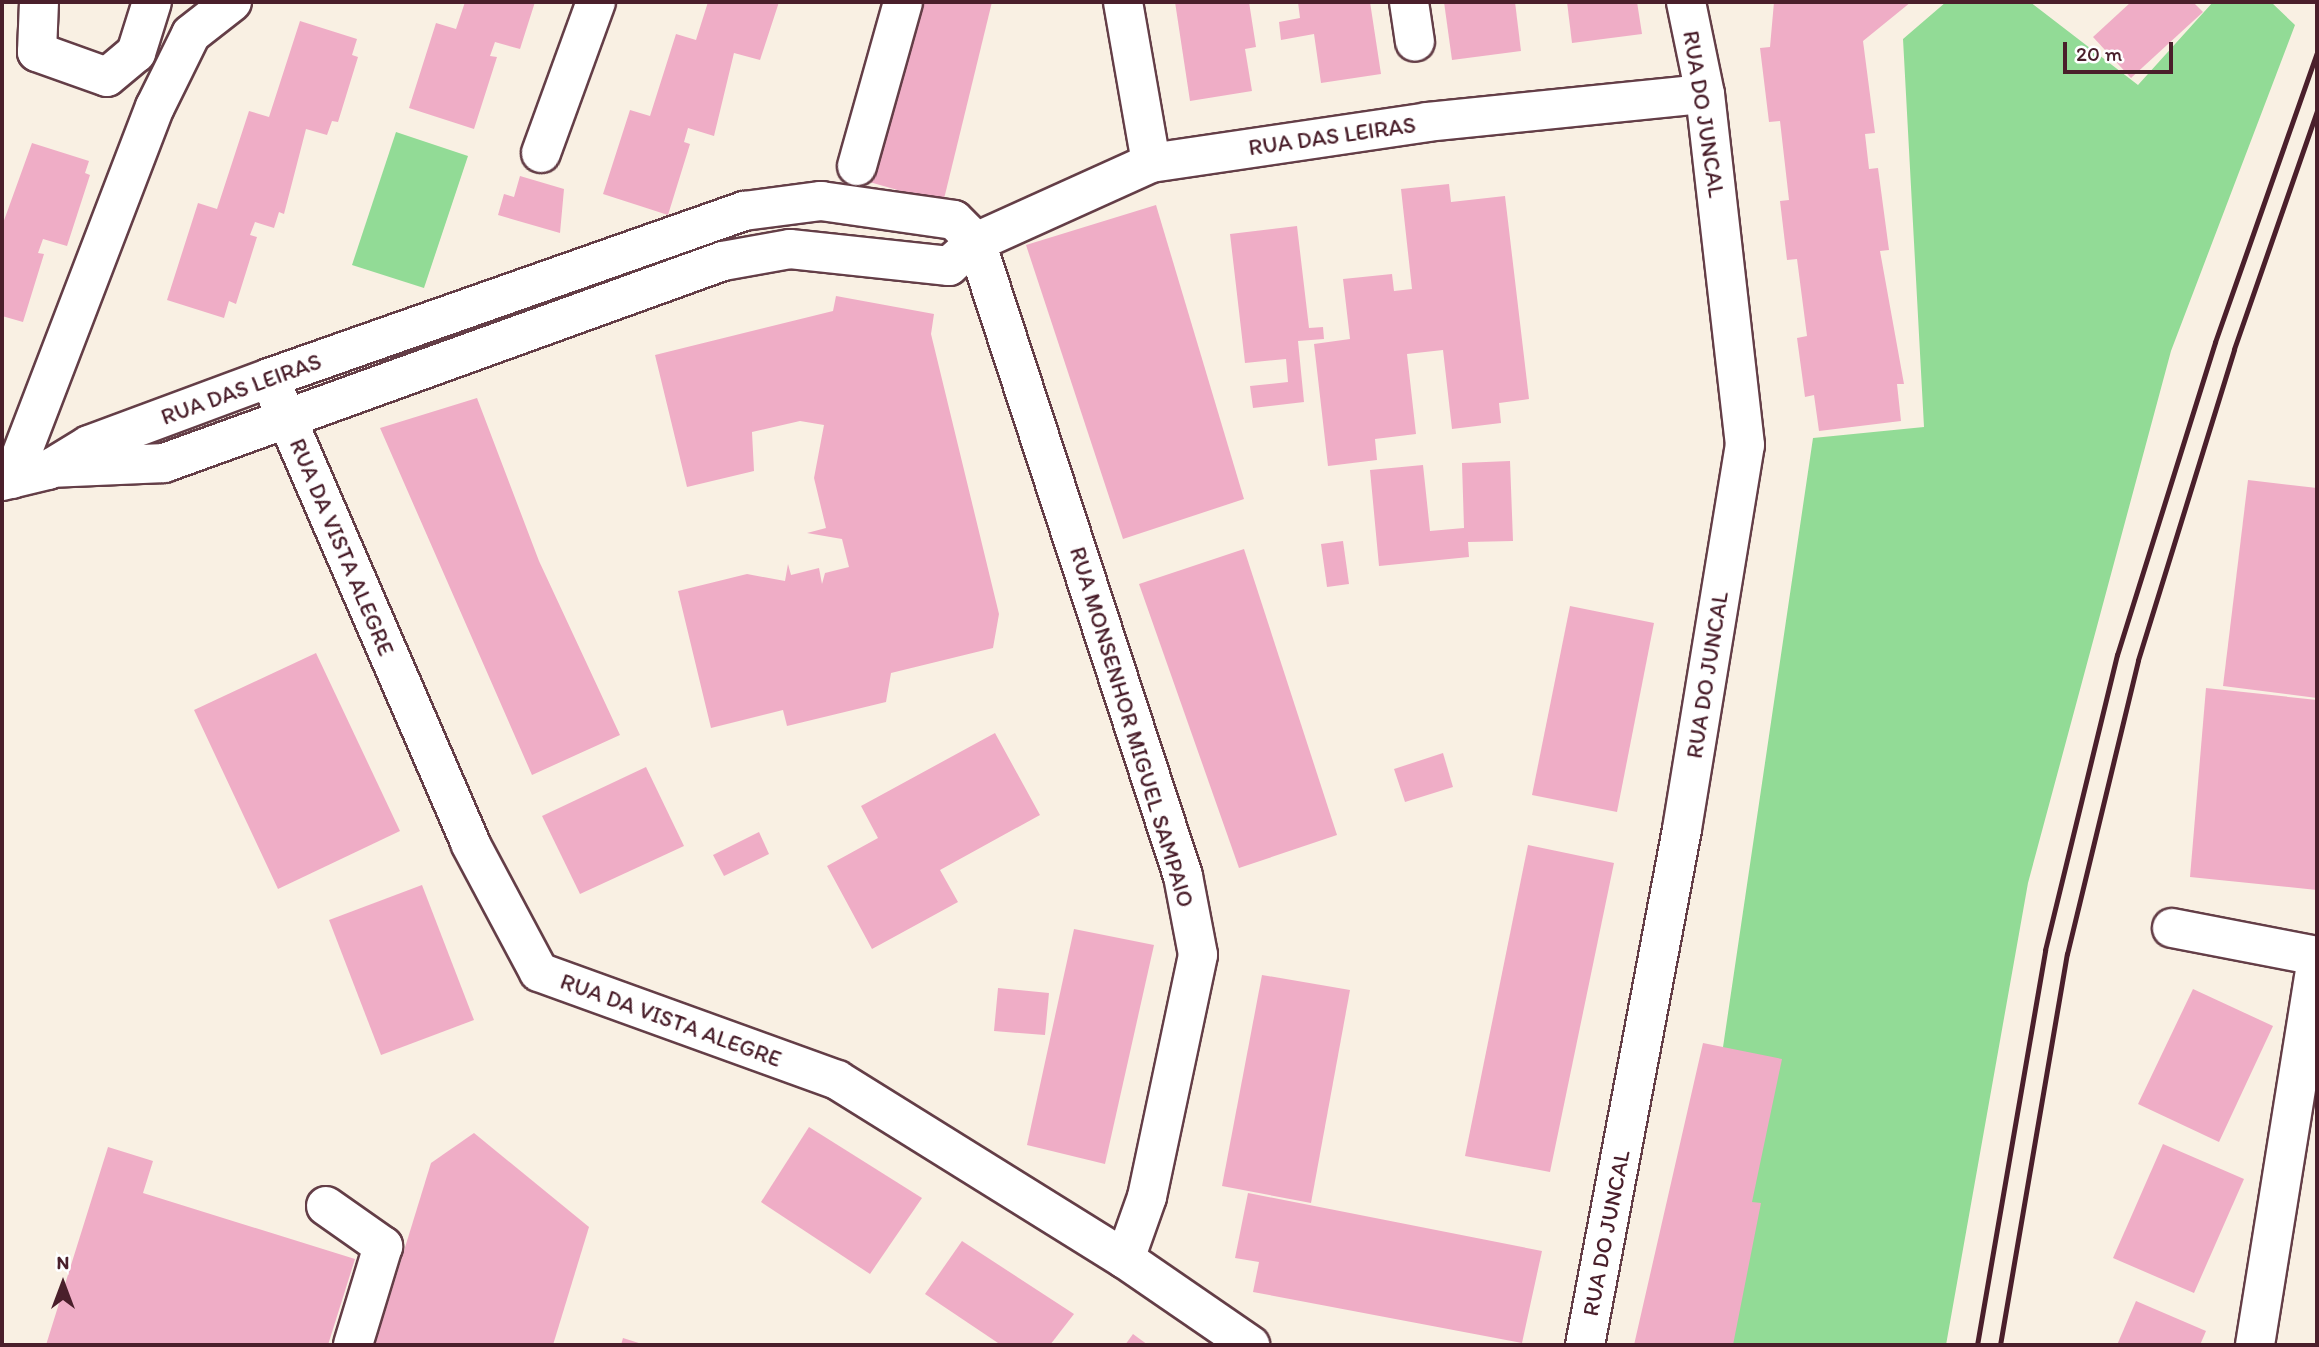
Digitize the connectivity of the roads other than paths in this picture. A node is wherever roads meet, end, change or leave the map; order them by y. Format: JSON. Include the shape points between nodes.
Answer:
{"nodes":[{"id":1,"x":39,"y":2,"type":"edge"},
{"id":2,"x":152,"y":2,"type":"edge"},
{"id":3,"x":232,"y":2,"type":"edge"},
{"id":4,"x":596,"y":2,"type":"edge"},
{"id":5,"x":903,"y":2,"type":"edge"},
{"id":6,"x":1123,"y":2,"type":"edge"},
{"id":7,"x":1409,"y":2,"type":"edge"},
{"id":8,"x":1686,"y":2,"type":"edge"},
{"id":9,"x":1415,"y":42,"type":"dead end"},
{"id":10,"x":1705,"y":94,"type":"junction"},
{"id":11,"x":541,"y":153,"type":"dead end"},
{"id":12,"x":1151,"y":163,"type":"junction"},
{"id":13,"x":857,"y":166,"type":"dead end"},
{"id":14,"x":787,"y":205,"type":"junction"},
{"id":15,"x":976,"y":242,"type":"junction"},
{"id":16,"x":790,"y":249,"type":"junction"},
{"id":17,"x":435,"y":319,"type":"junction"},
{"id":18,"x":451,"y":359,"type":"junction"},
{"id":19,"x":269,"y":378,"type":"junction"},
{"id":20,"x":287,"y":418,"type":"junction"},
{"id":21,"x":51,"y":468,"type":"junction"},
{"id":22,"x":7,"y":480,"type":"edge"},
{"id":23,"x":2172,"y":928,"type":"dead end"},
{"id":24,"x":2317,"y":956,"type":"edge"},
{"id":25,"x":326,"y":1206,"type":"dead end"},
{"id":26,"x":1125,"y":1259,"type":"junction"},
{"id":27,"x":353,"y":1345,"type":"edge"},
{"id":28,"x":1250,"y":1345,"type":"edge"},
{"id":29,"x":1585,"y":1345,"type":"edge"},
{"id":30,"x":2255,"y":1345,"type":"edge"}],
"edges":[{"from":1,"to":2,"type":"street","via":[[37,52],[107,77],[136,53]]},
{"from":3,"to":22,"type":"street","via":[[191,34],[155,107]]},
{"from":4,"to":11,"type":"street"},
{"from":5,"to":13,"type":"street"},
{"from":6,"to":12,"type":"street"},
{"from":7,"to":9,"type":"street"},
{"from":8,"to":10,"type":"street","name":"RUA DO JUNCAL"},
{"from":10,"to":12,"type":"street","name":"RUA DAS LEIRAS","via":[[1427,122]]},
{"from":10,"to":29,"type":"street","name":"RUA DO JUNCAL","via":[[1745,444],[1682,829]]},
{"from":12,"to":15,"type":"street","name":"RUA DAS LEIRAS"},
{"from":14,"to":15,"type":"street","name":"RUA DAS LEIRAS","via":[[821,201],[954,220]]},
{"from":14,"to":16,"type":"street"},
{"from":14,"to":17,"type":"street","name":"RUA DAS LEIRAS","via":[[744,211]]},
{"from":15,"to":16,"type":"street","name":"RUA DAS LEIRAS","via":[[949,266]]},
{"from":15,"to":26,"type":"street","name":"RUA MONSENHOR MIGUEL SAMPAIO","via":[[1183,876],[1198,955],[1147,1197]]},
{"from":16,"to":18,"type":"street","name":"RUA DAS LEIRAS","via":[[723,261]]},
{"from":17,"to":18,"type":"street"},
{"from":17,"to":19,"type":"street","name":"RUA DAS LEIRAS"},
{"from":18,"to":20,"type":"street","name":"RUA DAS LEIRAS"},
{"from":19,"to":20,"type":"street","name":"RUA DA VISTA ALEGRE"},
{"from":19,"to":21,"type":"street","name":"RUA DAS LEIRAS","via":[[89,444]]},
{"from":20,"to":21,"type":"street","name":"RUA DAS LEIRAS","via":[[164,463]]},
{"from":20,"to":26,"type":"street","name":"RUA DA VISTA ALEGRE","via":[[470,843],[539,972],[837,1080]]},
{"from":21,"to":22,"type":"street","name":"RUA DAS LEIRAS"},
{"from":23,"to":24,"type":"street"},
{"from":24,"to":30,"type":"street"},
{"from":25,"to":27,"type":"street","via":[[383,1246]]},
{"from":26,"to":28,"type":"street","name":"RUA DA VISTA ALEGRE"}]}
